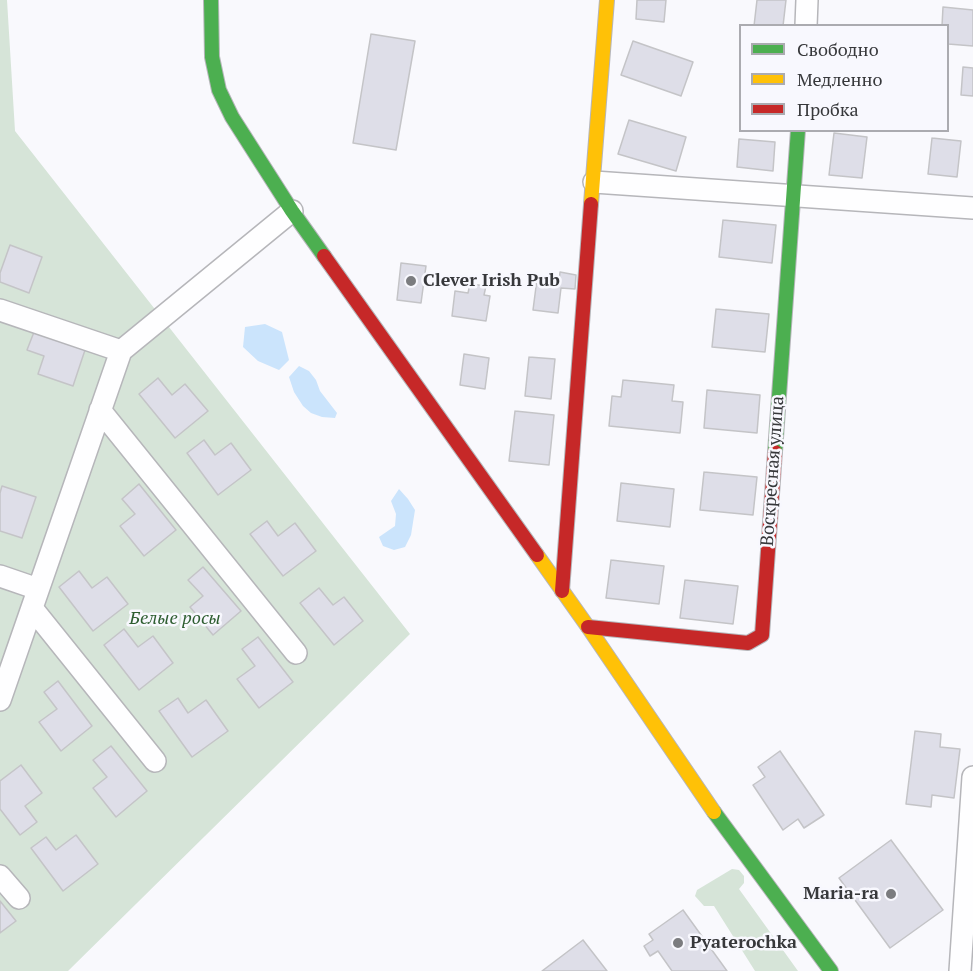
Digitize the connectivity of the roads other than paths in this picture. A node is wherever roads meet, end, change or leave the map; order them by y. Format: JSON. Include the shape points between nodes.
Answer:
{"nodes":[{"id":1,"x":211,"y":0,"type":"edge"},
{"id":2,"x":607,"y":0,"type":"edge"},
{"id":3,"x":807,"y":0,"type":"edge"},
{"id":4,"x":806,"y":24,"type":"edge"},
{"id":5,"x":798,"y":132,"type":"edge"},
{"id":6,"x":594,"y":182,"type":"junction"},
{"id":7,"x":793,"y":196,"type":"junction"},
{"id":8,"x":973,"y":208,"type":"edge"},
{"id":9,"x":292,"y":212,"type":"junction"},
{"id":10,"x":0,"y":310,"type":"edge"},
{"id":11,"x":121,"y":351,"type":"junction"},
{"id":12,"x":100,"y":410,"type":"junction"},
{"id":13,"x":0,"y":576,"type":"edge"},
{"id":14,"x":562,"y":591,"type":"junction"},
{"id":15,"x":35,"y":599,"type":"junction"},
{"id":16,"x":588,"y":627,"type":"junction"},
{"id":17,"x":296,"y":653,"type":"dead end"},
{"id":18,"x":0,"y":700,"type":"edge"},
{"id":19,"x":155,"y":761,"type":"dead end"},
{"id":20,"x":973,"y":777,"type":"edge"},
{"id":21,"x":0,"y":876,"type":"edge"},
{"id":22,"x":19,"y":898,"type":"dead end"},
{"id":23,"x":831,"y":971,"type":"edge"},
{"id":24,"x":960,"y":971,"type":"edge"}],
"edges":[{"from":1,"to":9,"type":"street","via":[[212,57],[219,90]]},
{"from":2,"to":6,"type":"street"},
{"from":3,"to":4,"type":"street"},
{"from":5,"to":7,"type":"street","name":"Воскресная улица"},
{"from":6,"to":7,"type":"street"},
{"from":6,"to":14,"type":"street"},
{"from":7,"to":8,"type":"street"},
{"from":7,"to":16,"type":"street","name":"Воскресная улица","via":[[762,635],[748,643]]},
{"from":9,"to":11,"type":"street"},
{"from":9,"to":14,"type":"street"},
{"from":10,"to":11,"type":"street"},
{"from":11,"to":12,"type":"street"},
{"from":12,"to":15,"type":"street"},
{"from":12,"to":17,"type":"street"},
{"from":13,"to":15,"type":"street"},
{"from":14,"to":16,"type":"street"},
{"from":15,"to":18,"type":"street"},
{"from":15,"to":19,"type":"street"},
{"from":16,"to":23,"type":"street","via":[[730,836]]},
{"from":20,"to":24,"type":"street"},
{"from":21,"to":22,"type":"street"}]}
